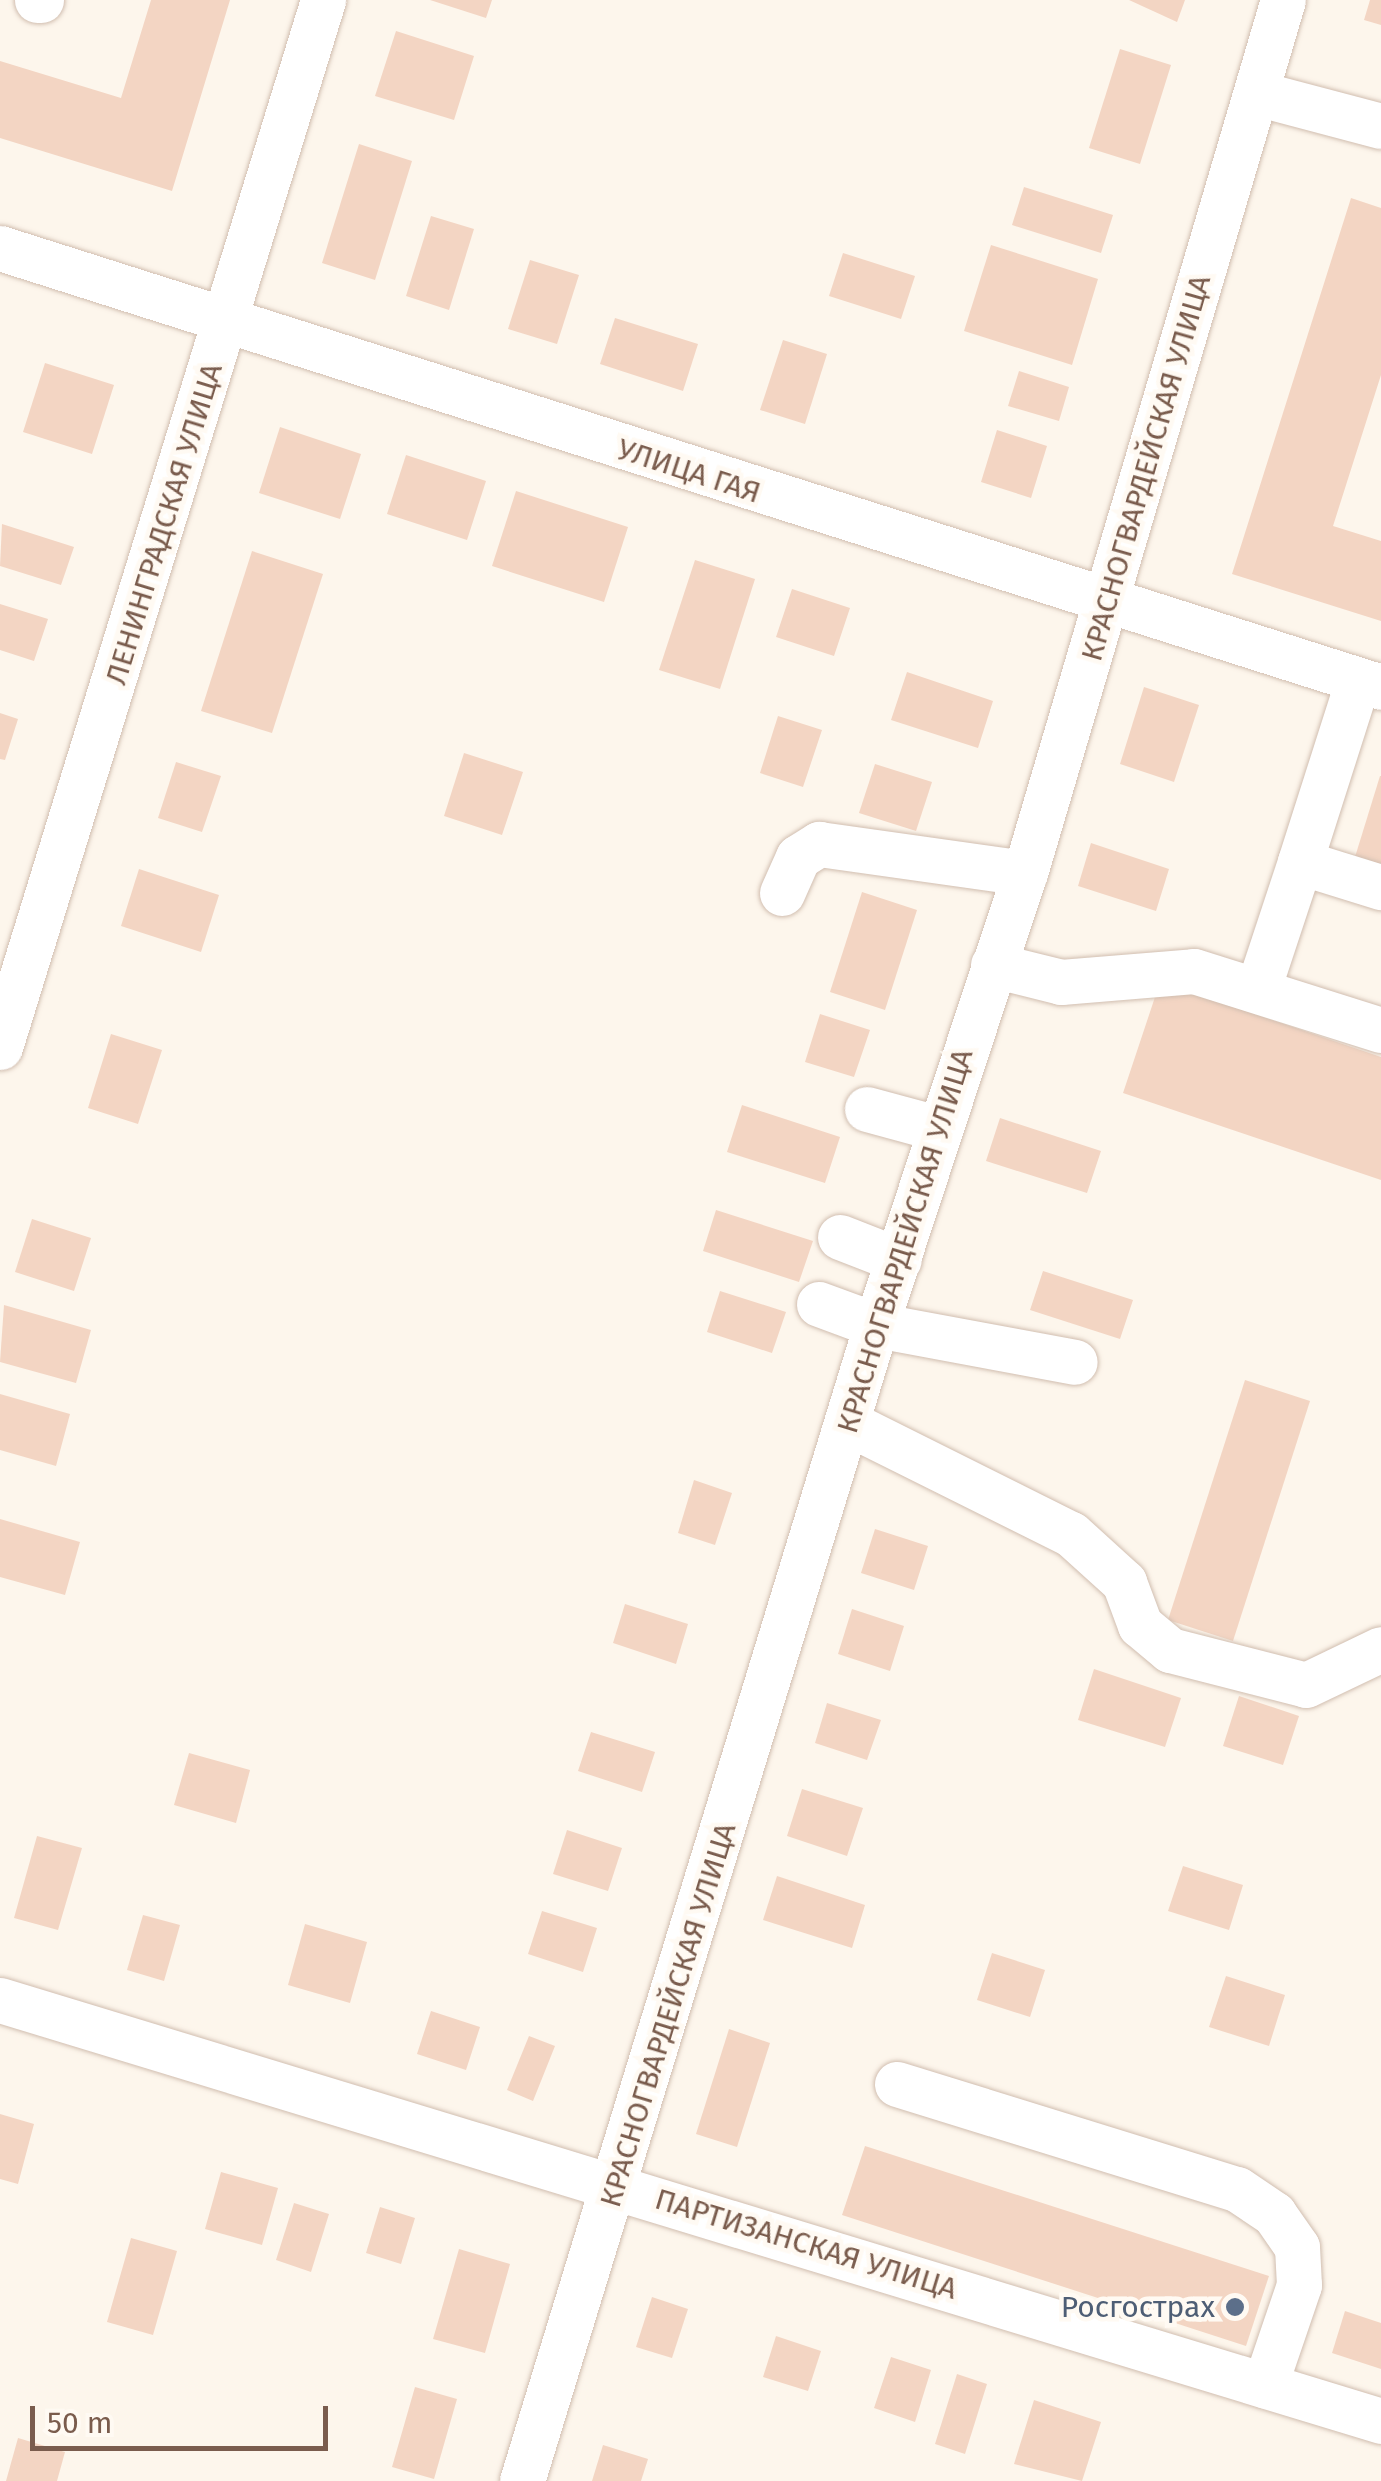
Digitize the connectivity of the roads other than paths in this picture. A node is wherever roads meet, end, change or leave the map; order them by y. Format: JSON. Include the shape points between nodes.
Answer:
{"nodes":[{"id":1,"x":323,"y":0,"type":"edge"},
{"id":2,"x":1283,"y":0,"type":"edge"},
{"id":3,"x":1256,"y":92,"type":"junction"},
{"id":4,"x":1381,"y":126,"type":"edge"},
{"id":5,"x":0,"y":248,"type":"edge"},
{"id":6,"x":227,"y":321,"type":"junction"},
{"id":7,"x":1107,"y":605,"type":"junction"},
{"id":8,"x":1369,"y":683,"type":"edge"},
{"id":9,"x":1300,"y":862,"type":"junction"},
{"id":10,"x":1025,"y":873,"type":"junction"},
{"id":11,"x":1381,"y":887,"type":"edge"},
{"id":12,"x":782,"y":893,"type":"dead end"},
{"id":13,"x":993,"y":965,"type":"junction"},
{"id":14,"x":1258,"y":988,"type":"junction"},
{"id":15,"x":1381,"y":1030,"type":"edge"},
{"id":16,"x":0,"y":1047,"type":"edge"},
{"id":17,"x":867,"y":1110,"type":"dead end"},
{"id":18,"x":937,"y":1128,"type":"junction"},
{"id":19,"x":840,"y":1237,"type":"dead end"},
{"id":20,"x":899,"y":1260,"type":"junction"},
{"id":21,"x":819,"y":1304,"type":"dead end"},
{"id":22,"x":876,"y":1325,"type":"junction"},
{"id":23,"x":1075,"y":1362,"type":"dead end"},
{"id":24,"x":848,"y":1423,"type":"junction"},
{"id":25,"x":1381,"y":1649,"type":"edge"},
{"id":26,"x":0,"y":2000,"type":"edge"},
{"id":27,"x":897,"y":2084,"type":"dead end"},
{"id":28,"x":616,"y":2185,"type":"junction"},
{"id":29,"x":1265,"y":2386,"type":"junction"},
{"id":30,"x":1381,"y":2421,"type":"edge"},
{"id":31,"x":522,"y":2481,"type":"edge"}],
"edges":[{"from":1,"to":6,"type":"street","name":"ЛЕНИНГРАДСКАЯ УЛИЦА"},
{"from":2,"to":3,"type":"street","name":"КРАСНОГВАРДЕЙСКАЯ УЛИЦА"},
{"from":3,"to":4,"type":"street"},
{"from":3,"to":7,"type":"street","name":"КРАСНОГВАРДЕЙСКАЯ УЛИЦА"},
{"from":5,"to":6,"type":"street","name":"УЛИЦА ГАЯ"},
{"from":6,"to":7,"type":"street","name":"УЛИЦА ГАЯ"},
{"from":6,"to":16,"type":"street","name":"ЛЕНИНГРАДСКАЯ УЛИЦА"},
{"from":7,"to":8,"type":"street","name":"УЛИЦА ГАЯ"},
{"from":7,"to":10,"type":"street","name":"КРАСНОГВАРДЕЙСКАЯ УЛИЦА"},
{"from":8,"to":9,"type":"street"},
{"from":9,"to":11,"type":"street"},
{"from":9,"to":14,"type":"street"},
{"from":10,"to":12,"type":"street","via":[[819,844],[798,858]]},
{"from":10,"to":13,"type":"street","name":"КРАСНОГВАРДЕЙСКАЯ УЛИЦА"},
{"from":13,"to":14,"type":"street","via":[[1061,982],[1194,971]]},
{"from":13,"to":18,"type":"street","name":"КРАСНОГВАРДЕЙСКАЯ УЛИЦА"},
{"from":14,"to":15,"type":"street"},
{"from":17,"to":18,"type":"street"},
{"from":18,"to":20,"type":"street","name":"КРАСНОГВАРДЕЙСКАЯ УЛИЦА"},
{"from":19,"to":20,"type":"street"},
{"from":20,"to":22,"type":"street","name":"КРАСНОГВАРДЕЙСКАЯ УЛИЦА"},
{"from":21,"to":22,"type":"street"},
{"from":22,"to":23,"type":"street"},
{"from":22,"to":24,"type":"street","name":"КРАСНОГВАРДЕЙСКАЯ УЛИЦА"},
{"from":24,"to":25,"type":"street","via":[[1071,1534],[1124,1582],[1140,1624],[1170,1650],[1306,1685]]},
{"from":24,"to":28,"type":"street","name":"КРАСНОГВАРДЕЙСКАЯ УЛИЦА"},
{"from":26,"to":28,"type":"street","name":"ПАРТИЗАНСКАЯ УЛИЦА"},
{"from":27,"to":29,"type":"street","via":[[1237,2189],[1274,2214],[1296,2246],[1298,2285]]},
{"from":28,"to":29,"type":"street","name":"ПАРТИЗАНСКАЯ УЛИЦА"},
{"from":28,"to":31,"type":"street","name":"КРАСНОГВАРДЕЙСКАЯ УЛИЦА"},
{"from":29,"to":30,"type":"street","name":"ПАРТИЗАНСКАЯ УЛИЦА"}]}
